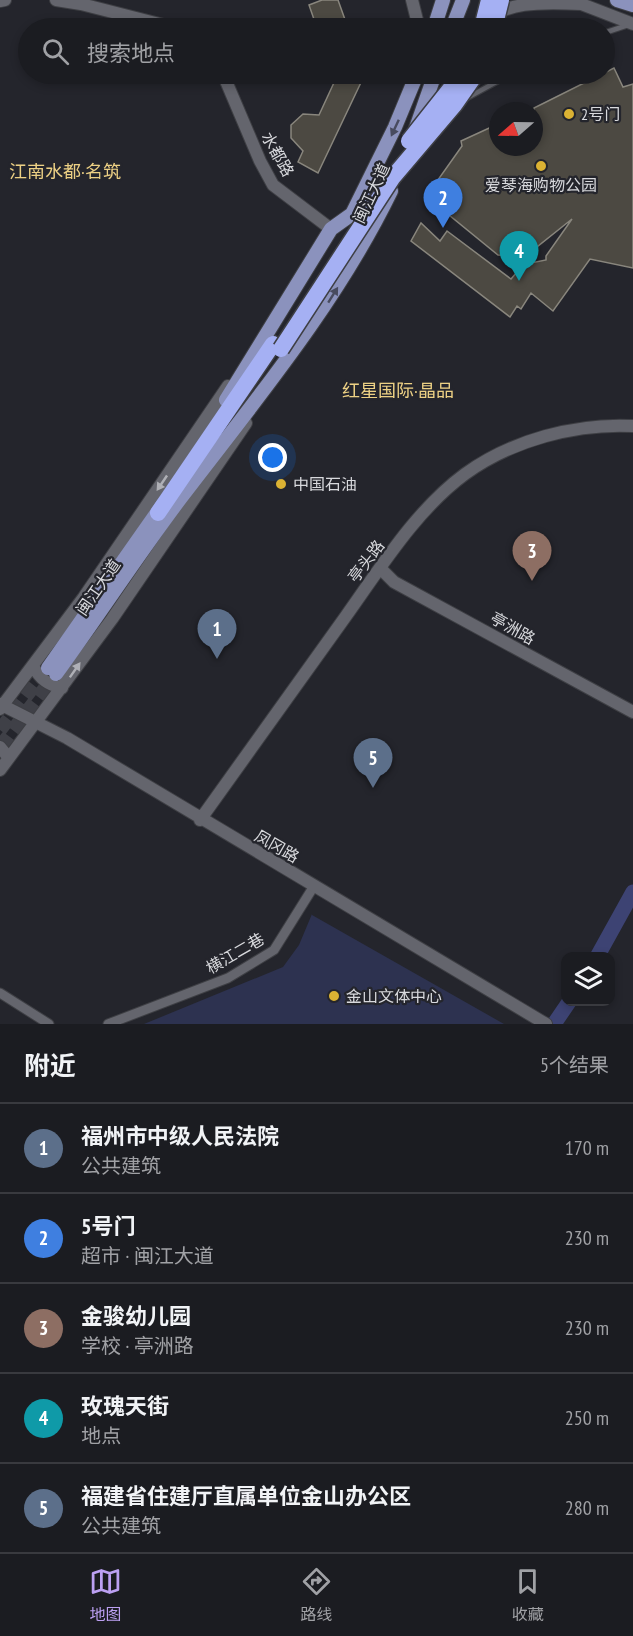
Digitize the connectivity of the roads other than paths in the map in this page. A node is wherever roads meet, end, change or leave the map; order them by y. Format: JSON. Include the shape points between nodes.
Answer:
{"nodes":[{"id":1,"x":5,"y":0,"type":"edge"},
{"id":2,"x":56,"y":0,"type":"edge"},
{"id":3,"x":412,"y":0,"type":"edge"},
{"id":4,"x":443,"y":0,"type":"edge"},
{"id":5,"x":463,"y":0,"type":"edge"},
{"id":6,"x":489,"y":0,"type":"edge"},
{"id":7,"x":501,"y":0,"type":"edge"},
{"id":8,"x":569,"y":0,"type":"edge"},
{"id":9,"x":617,"y":0,"type":"edge"},
{"id":10,"x":0,"y":1,"type":"edge"},
{"id":11,"x":583,"y":4,"type":"junction"},
{"id":12,"x":633,"y":5,"type":"edge"},
{"id":13,"x":136,"y":18,"type":"edge"},
{"id":14,"x":416,"y":18,"type":"edge"},
{"id":15,"x":437,"y":18,"type":"edge"},
{"id":16,"x":456,"y":18,"type":"edge"},
{"id":17,"x":484,"y":18,"type":"edge"},
{"id":18,"x":487,"y":18,"type":"edge"},
{"id":19,"x":496,"y":18,"type":"edge"},
{"id":20,"x":632,"y":24,"type":"edge"},
{"id":21,"x":615,"y":29,"type":"edge"},
{"id":22,"x":227,"y":84,"type":"edge"},
{"id":23,"x":413,"y":84,"type":"edge"},
{"id":24,"x":431,"y":84,"type":"edge"},
{"id":25,"x":435,"y":84,"type":"edge"},
{"id":26,"x":454,"y":84,"type":"edge"},
{"id":27,"x":469,"y":84,"type":"edge"},
{"id":28,"x":494,"y":84,"type":"edge"},
{"id":29,"x":425,"y":100,"type":"junction"},
{"id":30,"x":416,"y":129,"type":"junction"},
{"id":31,"x":331,"y":230,"type":"junction"},
{"id":32,"x":290,"y":295,"type":"junction"},
{"id":33,"x":318,"y":318,"type":"junction"},
{"id":34,"x":277,"y":346,"type":"junction"},
{"id":35,"x":633,"y":426,"type":"edge"},
{"id":36,"x":162,"y":515,"type":"junction"},
{"id":37,"x":380,"y":568,"type":"junction"},
{"id":38,"x":33,"y":666,"type":"junction"},
{"id":39,"x":52,"y":671,"type":"tunnel mouth"},
{"id":40,"x":62,"y":688,"type":"junction"},
{"id":41,"x":1,"y":706,"type":"edge"},
{"id":42,"x":633,"y":712,"type":"edge"},
{"id":43,"x":36,"y":722,"type":"junction"},
{"id":44,"x":0,"y":747,"type":"edge"},
{"id":45,"x":9,"y":758,"type":"junction"},
{"id":46,"x":0,"y":770,"type":"edge"},
{"id":47,"x":200,"y":820,"type":"junction"},
{"id":48,"x":314,"y":886,"type":"junction"},
{"id":49,"x":1,"y":995,"type":"edge"},
{"id":50,"x":541,"y":1021,"type":"edge"},
{"id":51,"x":49,"y":1024,"type":"edge"},
{"id":52,"x":108,"y":1024,"type":"edge"}],
"edges":[{"from":1,"to":10,"type":"main road"},
{"from":2,"to":13,"type":"main road"},
{"from":3,"to":14,"type":"main road"},
{"from":4,"to":15,"type":"main road"},
{"from":5,"to":16,"type":"main road"},
{"from":6,"to":17,"type":"highway","bridge":true},
{"from":7,"to":19,"type":"highway","bridge":true},
{"from":8,"to":11,"type":"main road"},
{"from":9,"to":12,"type":"main road"},
{"from":11,"to":18,"type":"main road","via":[[521,3]]},
{"from":11,"to":20,"type":"main road"},
{"from":20,"to":21,"type":"lane"},
{"from":22,"to":31,"type":"main road","name":"水都路","via":[[273,185]]},
{"from":23,"to":31,"type":"main road","name":"闽江大道","one_way":true,"via":[[352,214]]},
{"from":24,"to":29,"type":"main road","name":"闽江大道"},
{"from":25,"to":29,"type":"main road"},
{"from":26,"to":34,"type":"highway","bridge":true,"via":[[378,179]]},
{"from":27,"to":34,"type":"highway","bridge":true,"via":[[393,177]]},
{"from":28,"to":30,"type":"lane"},
{"from":29,"to":30,"type":"main road","name":"闽江大道"},
{"from":33,"to":30,"type":"main road","name":"闽江大道","one_way":true,"via":[[367,239],[398,177]]},
{"from":31,"to":32,"type":"main road","name":"闽江大道"},
{"from":32,"to":36,"type":"main road","name":"闽江大道"},
{"from":32,"to":38,"type":"main road","one_way":true},
{"from":33,"to":36,"type":"main road","name":"闽江大道"},
{"from":40,"to":33,"type":"main road","one_way":true},
{"from":34,"to":36,"type":"highway"},
{"from":35,"to":37,"type":"main road","name":"亭头路","via":[[558,433],[520,444],[481,464],[454,482]]},
{"from":36,"to":39,"type":"main road","name":"闽江大道"},
{"from":37,"to":42,"type":"main road","name":"亭洲路","via":[[394,582]]},
{"from":37,"to":47,"type":"main road","name":"亭头路"},
{"from":38,"to":40,"type":"main road","via":[[38,675]]},
{"from":38,"to":41,"type":"main road"},
{"from":40,"to":43,"type":"main road"},
{"from":41,"to":43,"type":"main road","name":"凤冈路"},
{"from":43,"to":45,"type":"main road"},
{"from":43,"to":47,"type":"main road","name":"凤冈路"},
{"from":44,"to":45,"type":"main road"},
{"from":45,"to":46,"type":"main road"},
{"from":47,"to":48,"type":"main road","name":"凤冈路"},
{"from":48,"to":50,"type":"main road","name":"凤冈路"},
{"from":48,"to":52,"type":"street","name":"横江二巷","via":[[274,950],[228,978]]},
{"from":49,"to":51,"type":"street"}]}
